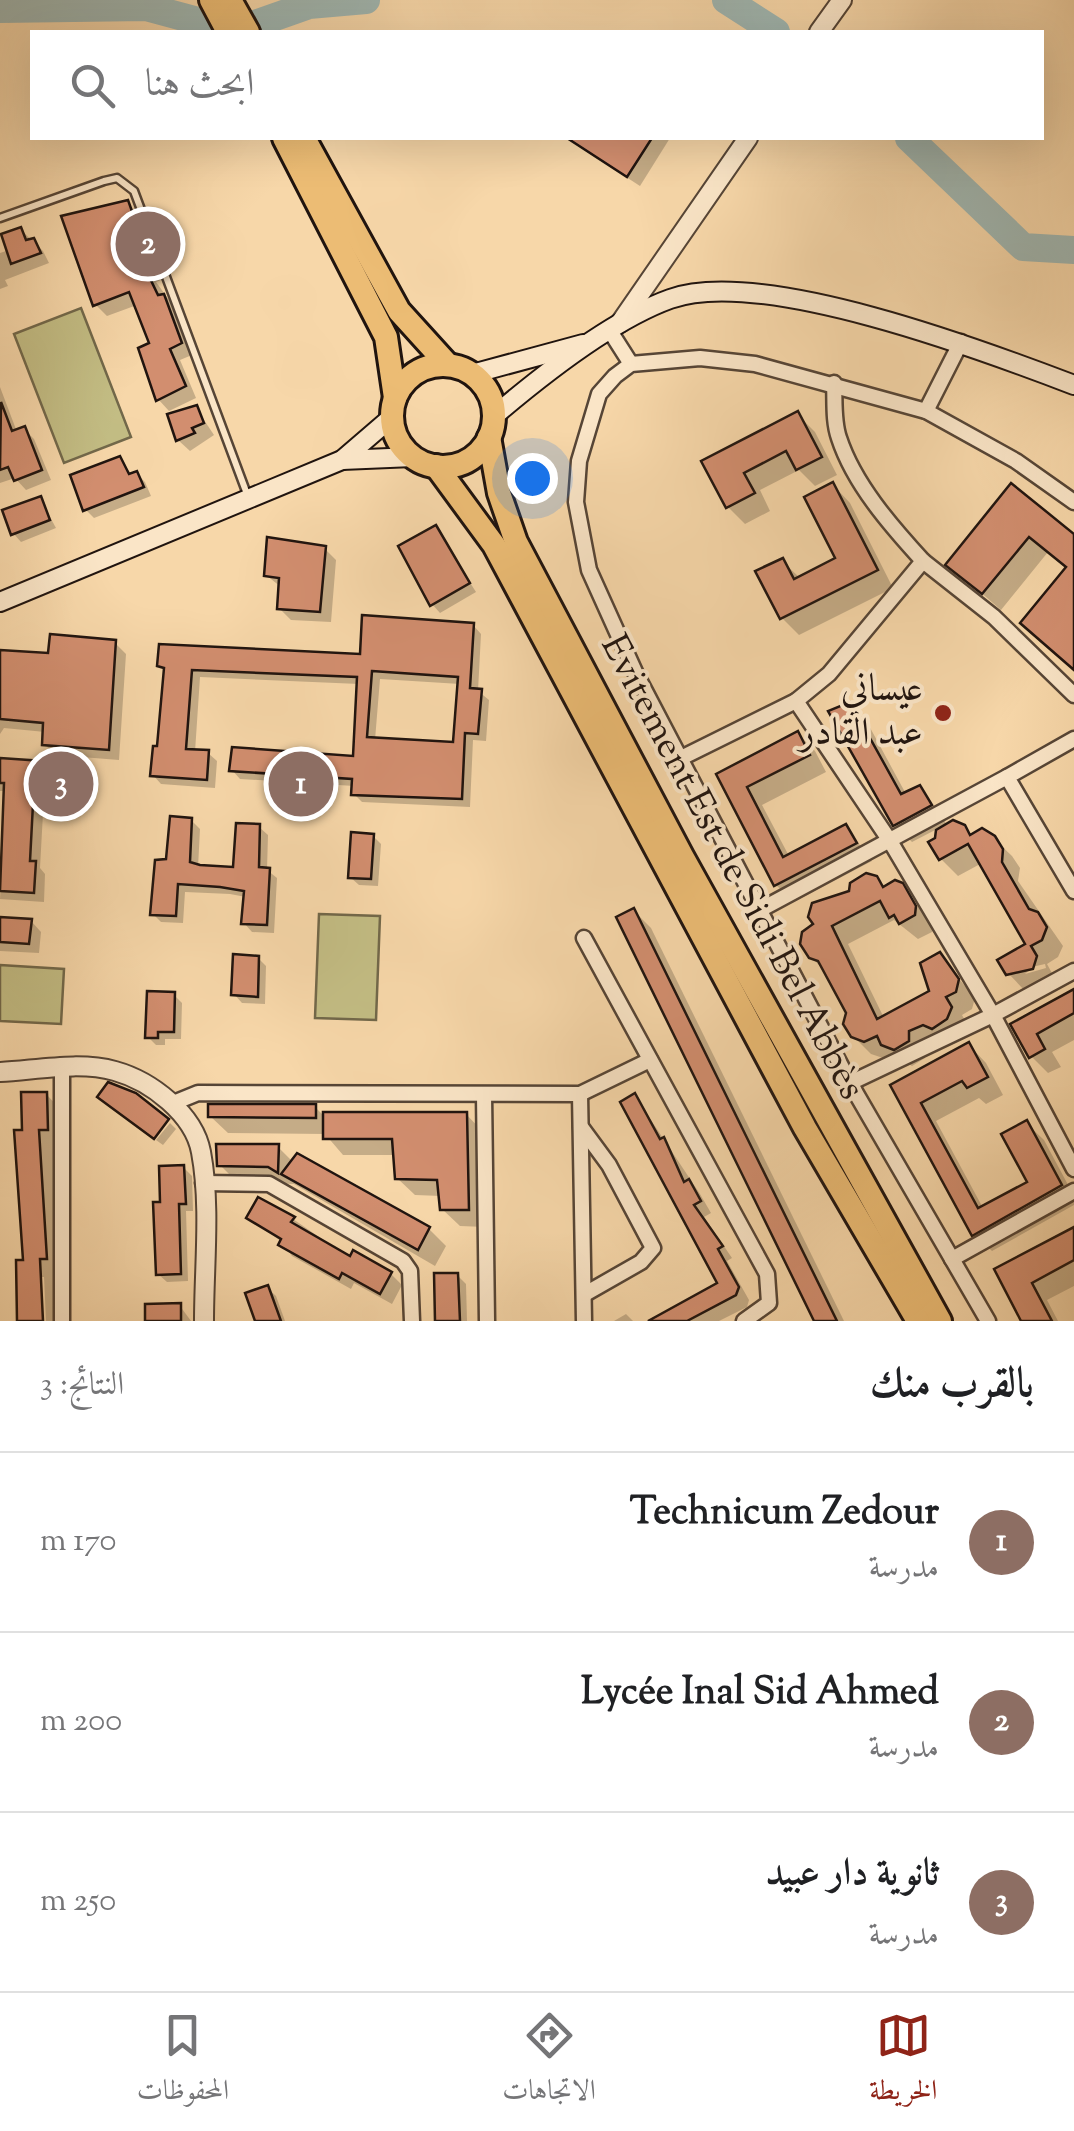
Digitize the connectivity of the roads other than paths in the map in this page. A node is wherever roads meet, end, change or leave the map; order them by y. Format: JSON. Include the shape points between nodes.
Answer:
{"nodes":[{"id":1,"x":211,"y":0,"type":"edge"},
{"id":2,"x":230,"y":0,"type":"edge"},
{"id":3,"x":842,"y":0,"type":"edge"},
{"id":4,"x":227,"y":30,"type":"edge"},
{"id":5,"x":247,"y":30,"type":"edge"},
{"id":6,"x":820,"y":30,"type":"edge"},
{"id":7,"x":285,"y":140,"type":"edge"},
{"id":8,"x":305,"y":140,"type":"edge"},
{"id":9,"x":747,"y":140,"type":"edge"},
{"id":10,"x":0,"y":218,"type":"edge"},
{"id":11,"x":614,"y":329,"type":"junction"},
{"id":12,"x":593,"y":341,"type":"junction"},
{"id":13,"x":961,"y":342,"type":"junction"},
{"id":14,"x":631,"y":364,"type":"junction"},
{"id":15,"x":448,"y":366,"type":"junction"},
{"id":16,"x":472,"y":374,"type":"junction"},
{"id":17,"x":834,"y":384,"type":"junction"},
{"id":18,"x":1074,"y":385,"type":"edge"},
{"id":19,"x":394,"y":408,"type":"junction"},
{"id":20,"x":926,"y":411,"type":"junction"},
{"id":21,"x":491,"y":427,"type":"junction"},
{"id":22,"x":413,"y":457,"type":"junction"},
{"id":23,"x":342,"y":460,"type":"junction"},
{"id":24,"x":436,"y":466,"type":"junction"},
{"id":25,"x":250,"y":500,"type":"junction"},
{"id":26,"x":1074,"y":502,"type":"edge"},
{"id":27,"x":923,"y":561,"type":"junction"},
{"id":28,"x":0,"y":602,"type":"edge"},
{"id":29,"x":1074,"y":695,"type":"edge"},
{"id":30,"x":796,"y":702,"type":"junction"},
{"id":31,"x":1074,"y":739,"type":"edge"},
{"id":32,"x":679,"y":759,"type":"junction"},
{"id":33,"x":1007,"y":777,"type":"junction"},
{"id":34,"x":890,"y":840,"type":"junction"},
{"id":35,"x":1074,"y":891,"type":"edge"},
{"id":36,"x":758,"y":912,"type":"junction"},
{"id":37,"x":584,"y":938,"type":"dead end"},
{"id":38,"x":1074,"y":972,"type":"edge"},
{"id":39,"x":993,"y":1015,"type":"junction"},
{"id":40,"x":650,"y":1060,"type":"junction"},
{"id":41,"x":62,"y":1068,"type":"junction"},
{"id":42,"x":0,"y":1072,"type":"edge"},
{"id":43,"x":850,"y":1082,"type":"junction"},
{"id":44,"x":580,"y":1094,"type":"junction"},
{"id":45,"x":484,"y":1095,"type":"junction"},
{"id":46,"x":171,"y":1104,"type":"junction"},
{"id":47,"x":581,"y":1127,"type":"junction"},
{"id":48,"x":1074,"y":1169,"type":"edge"},
{"id":49,"x":203,"y":1183,"type":"junction"},
{"id":50,"x":1074,"y":1191,"type":"edge"},
{"id":51,"x":952,"y":1259,"type":"junction"},
{"id":52,"x":585,"y":1294,"type":"junction"},
{"id":53,"x":62,"y":1321,"type":"edge"},
{"id":54,"x":204,"y":1321,"type":"edge"},
{"id":55,"x":412,"y":1321,"type":"edge"},
{"id":56,"x":487,"y":1321,"type":"edge"},
{"id":57,"x":584,"y":1321,"type":"edge"},
{"id":58,"x":744,"y":1321,"type":"edge"},
{"id":59,"x":918,"y":1321,"type":"edge"},
{"id":60,"x":940,"y":1321,"type":"edge"},
{"id":61,"x":988,"y":1321,"type":"edge"}],
"edges":[{"from":1,"to":4,"type":"highway"},
{"from":2,"to":5,"type":"highway"},
{"from":3,"to":6,"type":"main road"},
{"from":7,"to":19,"type":"highway","via":[[386,337]]},
{"from":8,"to":15,"type":"highway","via":[[383,285]]},
{"from":9,"to":11,"type":"main road"},
{"from":10,"to":25,"type":"lane","via":[[117,178],[134,191]]},
{"from":11,"to":12,"type":"main road"},
{"from":11,"to":13,"type":"main road","via":[[670,299],[729,293],[806,302]]},
{"from":11,"to":14,"type":"street"},
{"from":12,"to":16,"type":"main road"},
{"from":12,"to":21,"type":"main road"},
{"from":13,"to":18,"type":"main road"},
{"from":13,"to":20,"type":"street"},
{"from":14,"to":17,"type":"street","via":[[700,358]]},
{"from":14,"to":32,"type":"street","via":[[599,394],[578,461],[576,502],[589,570]]},
{"from":15,"to":16,"type":"highway"},
{"from":15,"to":19,"type":"highway","via":[[416,373]]},
{"from":16,"to":21,"type":"highway","via":[[486,388]]},
{"from":17,"to":20,"type":"street"},
{"from":17,"to":27,"type":"street","via":[[839,439],[872,500]]},
{"from":19,"to":22,"type":"highway","via":[[396,436]]},
{"from":19,"to":23,"type":"main road"},
{"from":20,"to":26,"type":"street"},
{"from":21,"to":24,"type":"highway","via":[[462,463]]},
{"from":21,"to":60,"type":"highway","name":"Evitement Est de Sidi Bel Abbès","via":[[499,492],[516,542]]},
{"from":22,"to":23,"type":"main road"},
{"from":22,"to":24,"type":"highway"},
{"from":23,"to":25,"type":"main road"},
{"from":24,"to":59,"type":"highway","name":"Evitement Est de Sidi Bel Abbès","via":[[494,546],[805,1128]]},
{"from":25,"to":28,"type":"main road"},
{"from":27,"to":29,"type":"street","via":[[994,617]]},
{"from":27,"to":30,"type":"street","via":[[828,674]]},
{"from":30,"to":32,"type":"street"},
{"from":30,"to":34,"type":"street"},
{"from":31,"to":33,"type":"street"},
{"from":32,"to":36,"type":"street"},
{"from":33,"to":34,"type":"street"},
{"from":33,"to":35,"type":"street"},
{"from":34,"to":36,"type":"street"},
{"from":34,"to":39,"type":"street"},
{"from":36,"to":43,"type":"street"},
{"from":37,"to":40,"type":"street"},
{"from":38,"to":39,"type":"street"},
{"from":39,"to":43,"type":"street"},
{"from":39,"to":48,"type":"street"},
{"from":40,"to":44,"type":"street"},
{"from":40,"to":58,"type":"street","via":[[767,1274],[769,1303]]},
{"from":41,"to":42,"type":"main road"},
{"from":41,"to":46,"type":"main road","via":[[113,1070]]},
{"from":41,"to":53,"type":"street"},
{"from":43,"to":51,"type":"street"},
{"from":44,"to":45,"type":"street"},
{"from":44,"to":47,"type":"street"},
{"from":45,"to":46,"type":"street","via":[[198,1093]]},
{"from":45,"to":56,"type":"street"},
{"from":46,"to":49,"type":"main road","via":[[201,1149]]},
{"from":47,"to":52,"type":"street"},
{"from":47,"to":52,"type":"street","via":[[609,1164],[652,1248],[641,1262]]},
{"from":49,"to":54,"type":"main road"},
{"from":49,"to":55,"type":"street","via":[[269,1184],[403,1261],[410,1272]]},
{"from":50,"to":51,"type":"street"},
{"from":51,"to":61,"type":"street"},
{"from":52,"to":57,"type":"street"}]}
